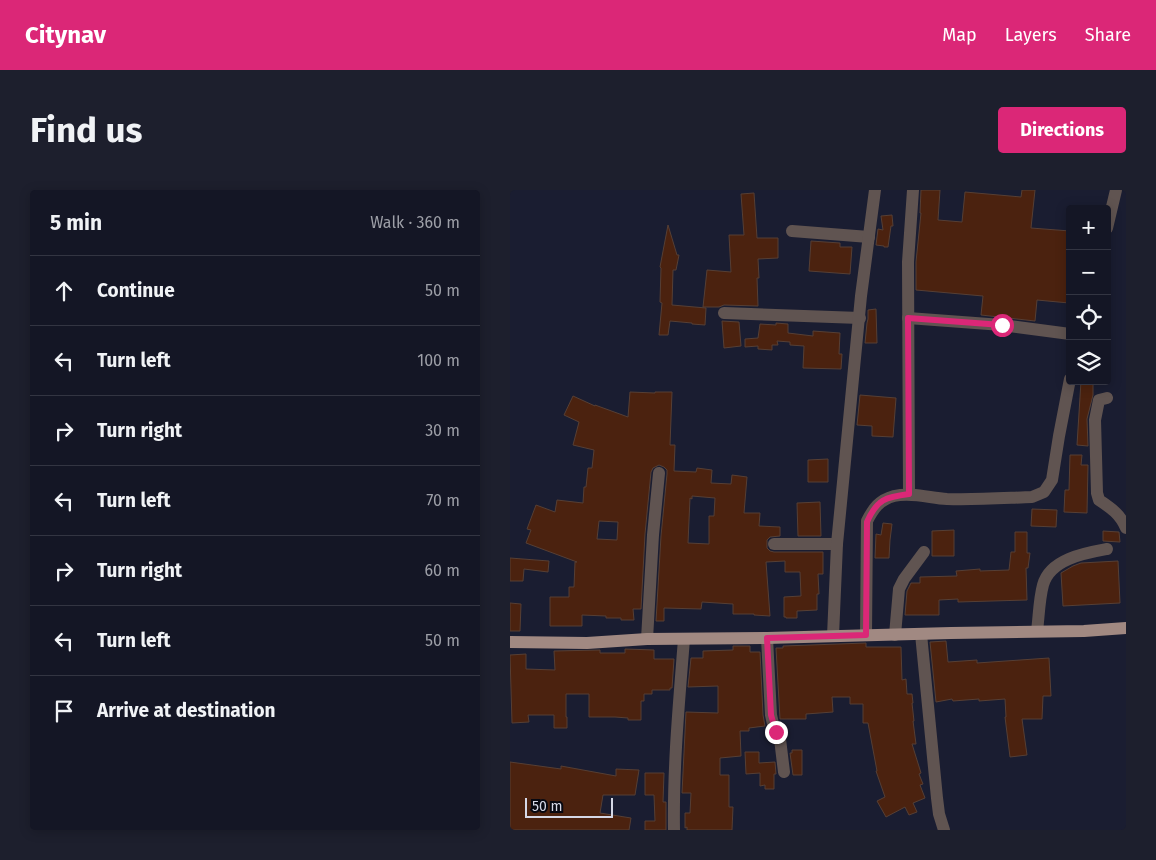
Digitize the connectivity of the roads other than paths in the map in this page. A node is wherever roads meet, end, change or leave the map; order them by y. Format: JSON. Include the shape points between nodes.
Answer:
{"nodes":[{"id":1,"x":875,"y":190,"type":"edge"},
{"id":2,"x":913,"y":190,"type":"edge"},
{"id":3,"x":1116,"y":190,"type":"edge"},
{"id":4,"x":1111,"y":211,"type":"edge"},
{"id":5,"x":792,"y":231,"type":"dead end"},
{"id":6,"x":869,"y":237,"type":"junction"},
{"id":7,"x":724,"y":312,"type":"dead end"},
{"id":8,"x":860,"y":318,"type":"junction"},
{"id":9,"x":908,"y":318,"type":"junction"},
{"id":10,"x":1066,"y":333,"type":"edge"},
{"id":11,"x":1069,"y":385,"type":"edge"},
{"id":12,"x":1107,"y":398,"type":"dead end"},
{"id":13,"x":659,"y":473,"type":"dead end"},
{"id":14,"x":909,"y":494,"type":"junction"},
{"id":15,"x":1126,"y":528,"type":"edge"},
{"id":16,"x":774,"y":544,"type":"dead end"},
{"id":17,"x":837,"y":544,"type":"junction"},
{"id":18,"x":1107,"y":549,"type":"dead end"},
{"id":19,"x":924,"y":552,"type":"dead end"},
{"id":20,"x":1126,"y":628,"type":"edge"},
{"id":21,"x":1037,"y":631,"type":"junction"},
{"id":22,"x":921,"y":634,"type":"junction"},
{"id":23,"x":866,"y":635,"type":"junction"},
{"id":24,"x":895,"y":635,"type":"junction"},
{"id":25,"x":833,"y":636,"type":"junction"},
{"id":26,"x":767,"y":638,"type":"junction"},
{"id":27,"x":647,"y":639,"type":"junction"},
{"id":28,"x":684,"y":639,"type":"junction"},
{"id":29,"x":510,"y":642,"type":"edge"},
{"id":30,"x":784,"y":772,"type":"dead end"},
{"id":31,"x":674,"y":830,"type":"edge"},
{"id":32,"x":944,"y":830,"type":"edge"}],
"edges":[{"from":1,"to":6,"type":"street"},
{"from":2,"to":9,"type":"street"},
{"from":3,"to":4,"type":"street"},
{"from":5,"to":6,"type":"street"},
{"from":6,"to":8,"type":"street"},
{"from":7,"to":8,"type":"street"},
{"from":8,"to":17,"type":"street"},
{"from":9,"to":10,"type":"street"},
{"from":9,"to":14,"type":"street"},
{"from":11,"to":14,"type":"street","via":[[1052,480],[1044,492],[1032,498],[947,499]]},
{"from":12,"to":15,"type":"street","via":[[1099,400],[1095,420],[1097,492],[1099,500],[1116,511]]},
{"from":13,"to":27,"type":"street"},
{"from":14,"to":23,"type":"street","via":[[880,502],[867,522]]},
{"from":16,"to":17,"type":"street"},
{"from":17,"to":25,"type":"street"},
{"from":18,"to":21,"type":"street","via":[[1083,553],[1048,572],[1043,584]]},
{"from":19,"to":24,"type":"street","via":[[899,589]]},
{"from":20,"to":21,"type":"main road"},
{"from":21,"to":22,"type":"main road"},
{"from":22,"to":24,"type":"main road"},
{"from":22,"to":32,"type":"street","via":[[937,798]]},
{"from":23,"to":24,"type":"main road"},
{"from":23,"to":25,"type":"main road"},
{"from":25,"to":26,"type":"main road"},
{"from":26,"to":28,"type":"main road"},
{"from":26,"to":30,"type":"street","via":[[771,715],[780,739]]},
{"from":27,"to":28,"type":"main road"},
{"from":27,"to":29,"type":"main road","via":[[587,643]]},
{"from":28,"to":31,"type":"street","via":[[675,749]]}]}
